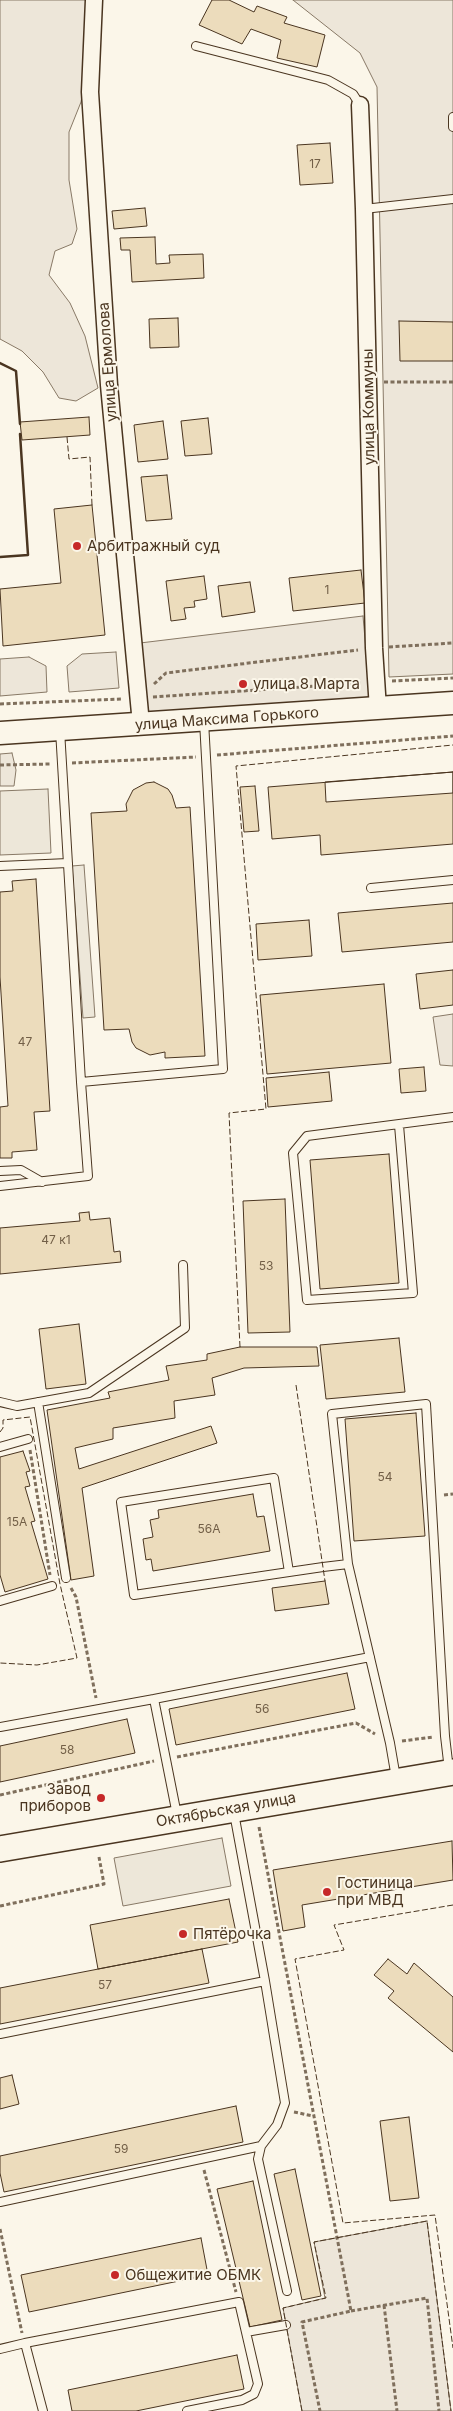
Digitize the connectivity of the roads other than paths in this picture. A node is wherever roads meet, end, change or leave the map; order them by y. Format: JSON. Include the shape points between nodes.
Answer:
{"nodes":[{"id":1,"x":94,"y":0,"type":"edge"},
{"id":2,"x":196,"y":46,"type":"dead end"},
{"id":3,"x":360,"y":105,"type":"joint"},
{"id":4,"x":453,"y":117,"type":"edge"},
{"id":5,"x":453,"y":127,"type":"edge"},
{"id":6,"x":453,"y":199,"type":"edge"},
{"id":7,"x":364,"y":209,"type":"junction"},
{"id":8,"x":453,"y":703,"type":"edge"},
{"id":9,"x":378,"y":709,"type":"junction"},
{"id":10,"x":204,"y":721,"type":"junction"},
{"id":11,"x":141,"y":724,"type":"junction"},
{"id":12,"x":60,"y":730,"type":"junction"},
{"id":13,"x":0,"y":732,"type":"edge"},
{"id":14,"x":68,"y":863,"type":"junction"},
{"id":15,"x":0,"y":866,"type":"edge"},
{"id":16,"x":453,"y":880,"type":"edge"},
{"id":17,"x":370,"y":888,"type":"dead end"},
{"id":18,"x":81,"y":1082,"type":"junction"},
{"id":19,"x":453,"y":1117,"type":"edge"},
{"id":20,"x":399,"y":1124,"type":"junction"},
{"id":21,"x":0,"y":1171,"type":"edge"},
{"id":22,"x":42,"y":1182,"type":"junction"},
{"id":23,"x":0,"y":1186,"type":"edge"},
{"id":24,"x":183,"y":1265,"type":"dead end"},
{"id":25,"x":0,"y":1402,"type":"edge"},
{"id":26,"x":38,"y":1402,"type":"junction"},
{"id":27,"x":28,"y":1439,"type":"road end"},
{"id":28,"x":0,"y":1448,"type":"edge"},
{"id":29,"x":348,"y":1564,"type":"junction"},
{"id":30,"x":289,"y":1572,"type":"junction"},
{"id":31,"x":66,"y":1578,"type":"road end"},
{"id":32,"x":52,"y":1586,"type":"road end"},
{"id":33,"x":0,"y":1601,"type":"edge"},
{"id":34,"x":370,"y":1657,"type":"junction"},
{"id":35,"x":154,"y":1698,"type":"junction"},
{"id":36,"x":0,"y":1727,"type":"edge"},
{"id":37,"x":451,"y":1772,"type":"edge"},
{"id":38,"x":396,"y":1781,"type":"junction"},
{"id":39,"x":234,"y":1809,"type":"junction"},
{"id":40,"x":177,"y":1818,"type":"junction"},
{"id":41,"x":0,"y":1849,"type":"edge"},
{"id":42,"x":265,"y":1981,"type":"junction"},
{"id":43,"x":0,"y":2034,"type":"edge"},
{"id":44,"x":261,"y":2146,"type":"junction"},
{"id":45,"x":0,"y":2202,"type":"edge"},
{"id":46,"x":287,"y":2291,"type":"dead end"},
{"id":47,"x":286,"y":2325,"type":"dead end"},
{"id":48,"x":246,"y":2332,"type":"junction"},
{"id":49,"x":25,"y":2343,"type":"junction"},
{"id":50,"x":0,"y":2349,"type":"edge"},
{"id":51,"x":43,"y":2411,"type":"edge"},
{"id":52,"x":187,"y":2411,"type":"edge"}],
"edges":[{"from":1,"to":11,"type":"street","name":"улица Ермолова","via":[[90,92],[109,385]]},
{"from":2,"to":3,"type":"lane","via":[[328,80],[353,94]]},
{"from":3,"to":7,"type":"street","name":"улица Коммуны"},
{"from":4,"to":5,"type":"lane"},
{"from":6,"to":7,"type":"lane"},
{"from":7,"to":9,"type":"street","name":"улица Коммуны"},
{"from":8,"to":9,"type":"main road","name":"улица Максима Горького"},
{"from":9,"to":10,"type":"main road","name":"улица Максима Горького"},
{"from":10,"to":11,"type":"main road","name":"улица Максима Горького"},
{"from":10,"to":18,"type":"lane","via":[[223,1069]]},
{"from":11,"to":12,"type":"main road","name":"улица Максима Горького"},
{"from":12,"to":13,"type":"main road","name":"улица Максима Горького"},
{"from":12,"to":14,"type":"lane"},
{"from":14,"to":15,"type":"lane"},
{"from":14,"to":18,"type":"lane"},
{"from":16,"to":17,"type":"lane"},
{"from":18,"to":22,"type":"lane","via":[[88,1176]]},
{"from":19,"to":20,"type":"lane"},
{"from":20,"to":20,"type":"lane","via":[[307,1136],[293,1153],[307,1300],[414,1293]]},
{"from":21,"to":22,"type":"lane","via":[[21,1170]]},
{"from":22,"to":23,"type":"lane"},
{"from":24,"to":26,"type":"lane","via":[[185,1328],[89,1393]]},
{"from":25,"to":26,"type":"lane","via":[[17,1406]]},
{"from":26,"to":31,"type":"lane"},
{"from":27,"to":28,"type":"lane"},
{"from":29,"to":30,"type":"lane"},
{"from":29,"to":34,"type":"lane"},
{"from":29,"to":37,"type":"lane","via":[[332,1414],[426,1404],[445,1736]]},
{"from":30,"to":30,"type":"lane","via":[[134,1595],[121,1502],[274,1478]]},
{"from":32,"to":33,"type":"lane"},
{"from":34,"to":35,"type":"lane"},
{"from":34,"to":38,"type":"lane"},
{"from":35,"to":36,"type":"lane"},
{"from":35,"to":40,"type":"lane"},
{"from":37,"to":38,"type":"main road","name":"Октябрьская улица"},
{"from":38,"to":39,"type":"main road","name":"Октябрьская улица"},
{"from":39,"to":40,"type":"main road","name":"Октябрьская улица"},
{"from":39,"to":42,"type":"lane"},
{"from":40,"to":41,"type":"main road","name":"Октябрьская улица"},
{"from":42,"to":43,"type":"lane"},
{"from":42,"to":44,"type":"lane","via":[[285,2103],[277,2125]]},
{"from":44,"to":45,"type":"lane"},
{"from":44,"to":46,"type":"lane","via":[[258,2159],[261,2177]]},
{"from":47,"to":48,"type":"lane"},
{"from":48,"to":49,"type":"lane","via":[[239,2302]]},
{"from":48,"to":52,"type":"lane","via":[[258,2384],[254,2394],[242,2400]]},
{"from":49,"to":50,"type":"lane"},
{"from":49,"to":51,"type":"lane"}]}
